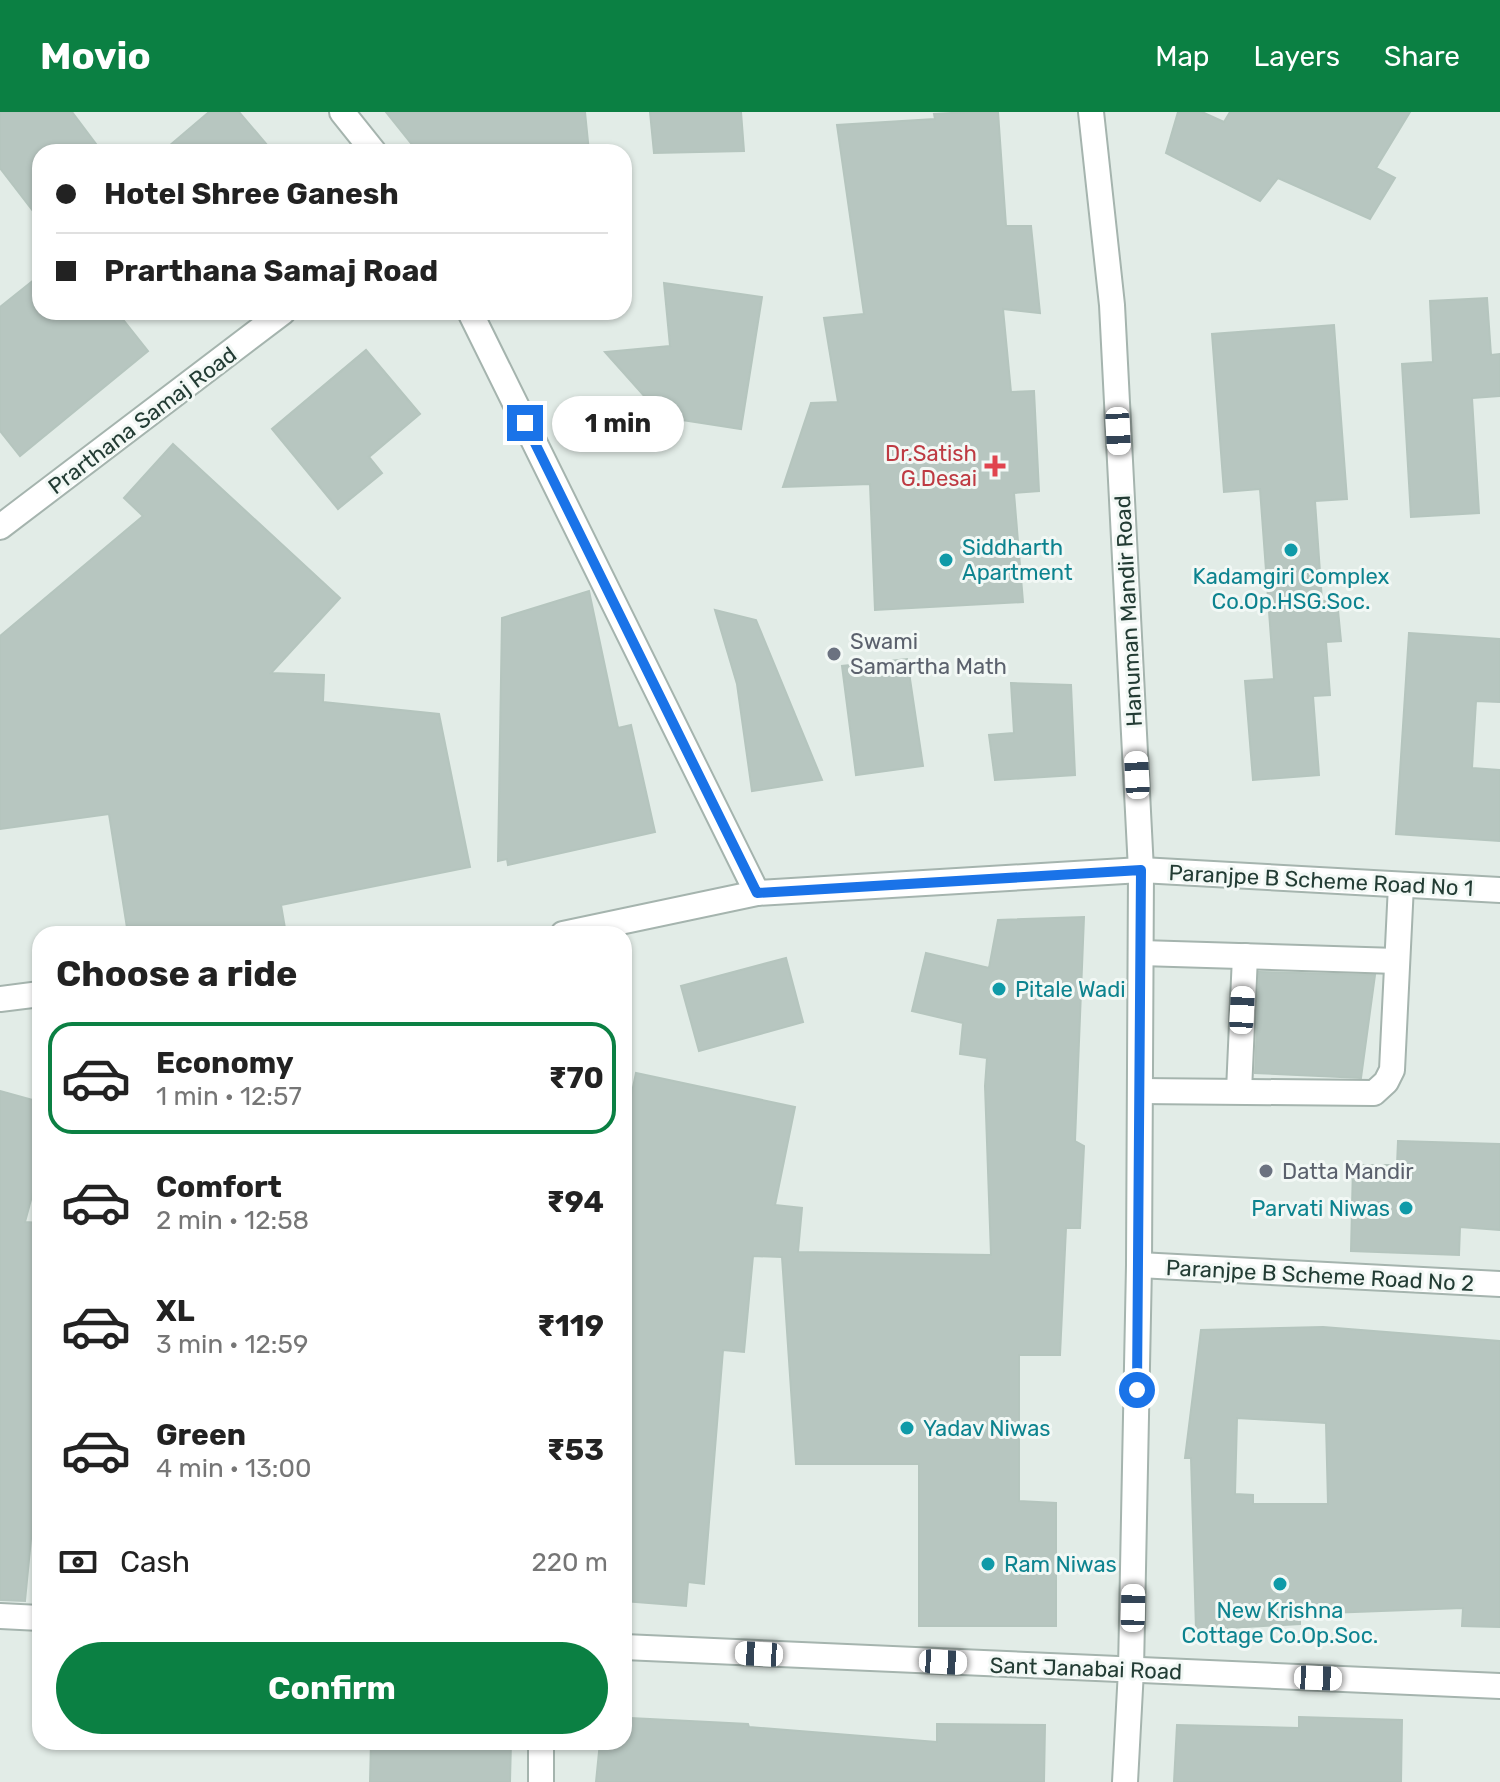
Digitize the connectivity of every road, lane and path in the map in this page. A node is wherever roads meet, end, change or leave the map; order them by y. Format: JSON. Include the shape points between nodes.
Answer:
{"nodes":[{"id":1,"x":342,"y":112,"type":"edge"},
{"id":2,"x":1091,"y":112,"type":"edge"},
{"id":3,"x":368,"y":144,"type":"edge"},
{"id":4,"x":272,"y":320,"type":"edge"},
{"id":5,"x":474,"y":320,"type":"edge"},
{"id":6,"x":0,"y":527,"type":"edge"},
{"id":7,"x":1141,"y":870,"type":"junction"},
{"id":8,"x":1401,"y":885,"type":"junction"},
{"id":9,"x":1500,"y":890,"type":"edge"},
{"id":10,"x":757,"y":893,"type":"junction"},
{"id":11,"x":604,"y":926,"type":"edge"},
{"id":12,"x":1141,"y":953,"type":"junction"},
{"id":13,"x":1245,"y":956,"type":"junction"},
{"id":14,"x":1397,"y":961,"type":"junction"},
{"id":15,"x":32,"y":995,"type":"edge"},
{"id":16,"x":0,"y":999,"type":"edge"},
{"id":17,"x":1140,"y":1091,"type":"junction"},
{"id":18,"x":1239,"y":1091,"type":"junction"},
{"id":19,"x":1139,"y":1265,"type":"junction"},
{"id":20,"x":1500,"y":1284,"type":"edge"},
{"id":21,"x":0,"y":1616,"type":"edge"},
{"id":22,"x":32,"y":1618,"type":"edge"},
{"id":23,"x":632,"y":1647,"type":"edge"},
{"id":24,"x":1131,"y":1670,"type":"junction"},
{"id":25,"x":1500,"y":1686,"type":"edge"},
{"id":26,"x":541,"y":1750,"type":"edge"},
{"id":27,"x":541,"y":1782,"type":"edge"},
{"id":28,"x":1125,"y":1782,"type":"edge"}],
"edges":[{"from":1,"to":3,"type":"street"},
{"from":2,"to":7,"type":"street","name":"Hanuman Mandir Road","via":[[1112,305]]},
{"from":4,"to":6,"type":"street","name":"Prarthana Samaj Road"},
{"from":5,"to":10,"type":"street"},
{"from":7,"to":8,"type":"street","name":"Paranjpe B Scheme Road No 1"},
{"from":7,"to":10,"type":"street","name":"Paranjpe B Scheme Road No 1"},
{"from":7,"to":12,"type":"street","name":"Hanuman Mandir Road"},
{"from":8,"to":9,"type":"street","name":"Paranjpe B Scheme Road No 1"},
{"from":8,"to":14,"type":"street"},
{"from":10,"to":11,"type":"street","name":"Paranjpe B Scheme Road No 1"},
{"from":12,"to":13,"type":"street"},
{"from":12,"to":17,"type":"street","name":"Hanuman Mandir Road"},
{"from":13,"to":14,"type":"street"},
{"from":13,"to":18,"type":"street"},
{"from":14,"to":18,"type":"street","via":[[1392,1070],[1374,1093]]},
{"from":15,"to":16,"type":"street"},
{"from":17,"to":18,"type":"street"},
{"from":17,"to":19,"type":"street","name":"Hanuman Mandir Road"},
{"from":19,"to":20,"type":"street","name":"Paranjpe B Scheme Road No 2"},
{"from":19,"to":24,"type":"street","name":"Hanuman Mandir Road"},
{"from":21,"to":22,"type":"street"},
{"from":23,"to":24,"type":"street","name":"Sant Janabai Road"},
{"from":24,"to":25,"type":"street","name":"Sant Janabai Road"},
{"from":24,"to":28,"type":"street","name":"Hanuman Mandir Road"},
{"from":26,"to":27,"type":"street"}]}
